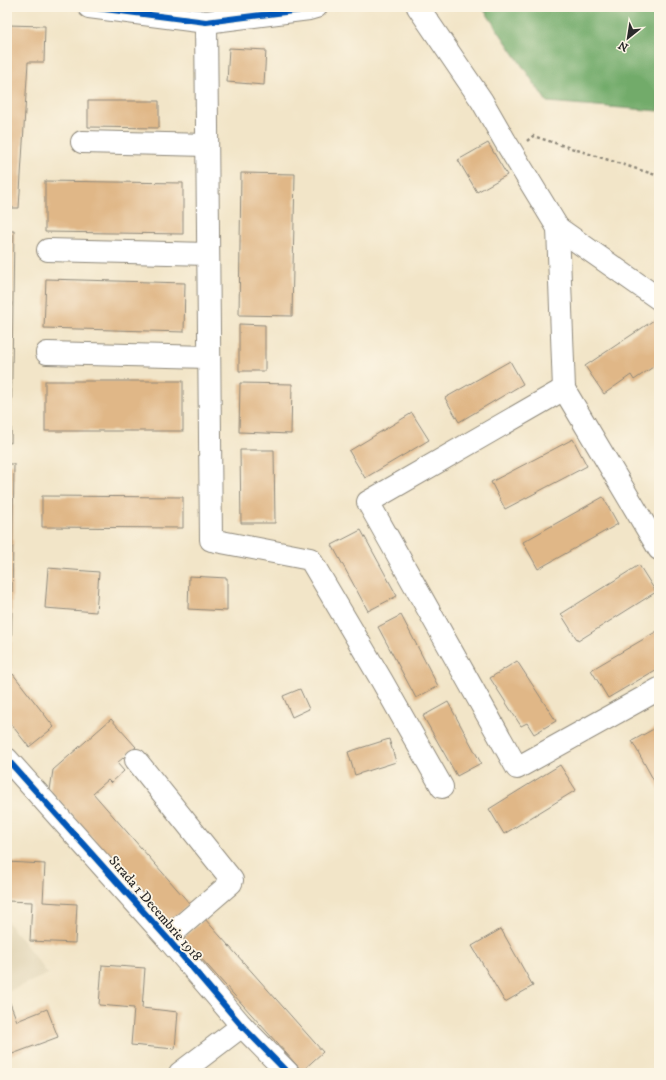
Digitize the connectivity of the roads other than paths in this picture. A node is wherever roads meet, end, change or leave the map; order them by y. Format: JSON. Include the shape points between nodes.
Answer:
{"nodes":[{"id":1,"x":89,"y":7,"type":"edge"},
{"id":2,"x":316,"y":7,"type":"edge"},
{"id":3,"x":418,"y":7,"type":"edge"},
{"id":4,"x":206,"y":22,"type":"junction"},
{"id":5,"x":82,"y":142,"type":"dead end"},
{"id":6,"x":207,"y":145,"type":"junction"},
{"id":7,"x":558,"y":228,"type":"junction"},
{"id":8,"x":48,"y":250,"type":"dead end"},
{"id":9,"x":208,"y":254,"type":"junction"},
{"id":10,"x":659,"y":299,"type":"edge"},
{"id":11,"x":47,"y":353,"type":"dead end"},
{"id":12,"x":209,"y":357,"type":"junction"},
{"id":13,"x":564,"y":389,"type":"junction"},
{"id":14,"x":659,"y":549,"type":"edge"},
{"id":15,"x":659,"y":689,"type":"edge"},
{"id":16,"x":7,"y":759,"type":"edge"},
{"id":17,"x":136,"y":760,"type":"dead end"},
{"id":18,"x":442,"y":788,"type":"dead end"},
{"id":19,"x":167,"y":938,"type":"junction"},
{"id":20,"x":242,"y":1026,"type":"junction"},
{"id":21,"x":180,"y":1073,"type":"edge"},
{"id":22,"x":288,"y":1073,"type":"edge"}],
"edges":[{"from":1,"to":4,"type":"street"},
{"from":2,"to":4,"type":"street"},
{"from":3,"to":7,"type":"street","via":[[482,101]]},
{"from":4,"to":6,"type":"street"},
{"from":5,"to":6,"type":"street"},
{"from":6,"to":9,"type":"street"},
{"from":7,"to":10,"type":"street"},
{"from":7,"to":13,"type":"street"},
{"from":8,"to":9,"type":"street"},
{"from":9,"to":12,"type":"street"},
{"from":11,"to":12,"type":"street"},
{"from":12,"to":18,"type":"street","via":[[211,540],[310,559]]},
{"from":13,"to":14,"type":"street"},
{"from":13,"to":15,"type":"street","via":[[368,502],[517,768]]},
{"from":16,"to":19,"type":"street","name":"Strada 1 Decembrie 1918"},
{"from":17,"to":19,"type":"street","via":[[232,880]]},
{"from":19,"to":20,"type":"street","name":"Strada 1 Decembrie 1918"},
{"from":20,"to":21,"type":"street"},
{"from":20,"to":22,"type":"street","name":"Strada 1 Decembrie 1918"}]}
